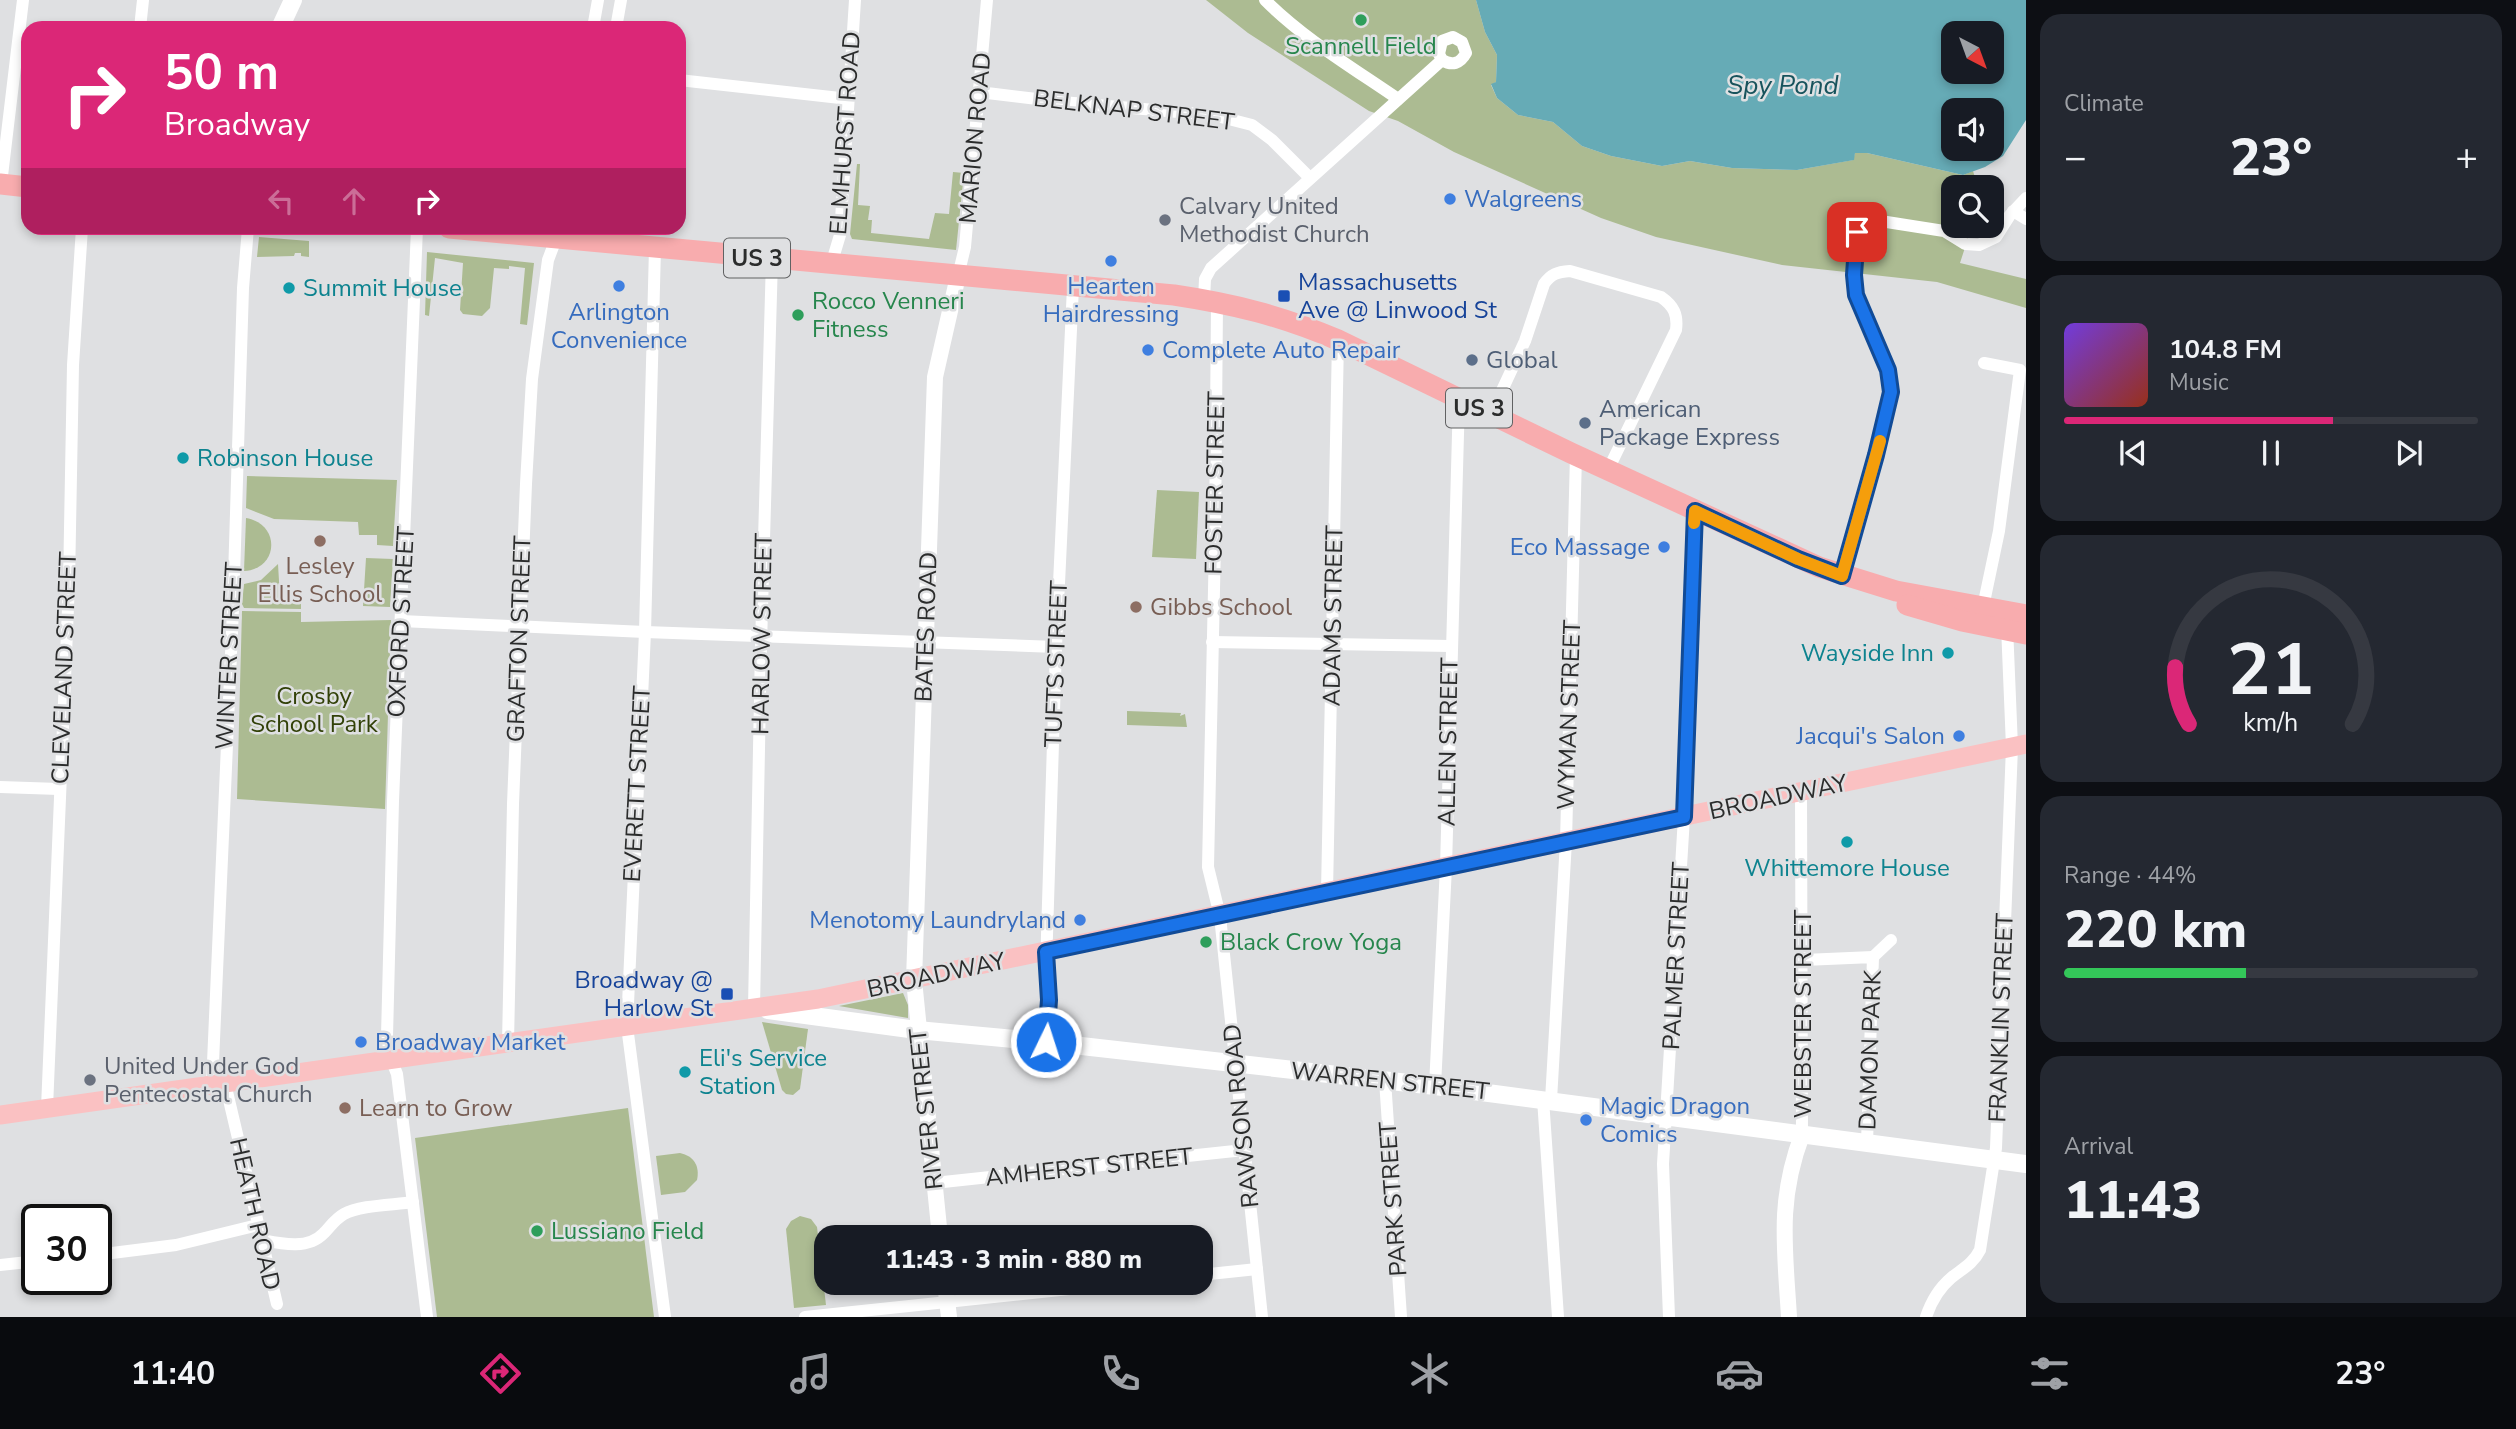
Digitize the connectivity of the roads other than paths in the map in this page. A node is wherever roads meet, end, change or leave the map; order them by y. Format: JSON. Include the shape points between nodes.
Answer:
{"nodes":[{"id":1,"x":23,"y":0,"type":"edge"},
{"id":2,"x":143,"y":0,"type":"edge"},
{"id":3,"x":293,"y":0,"type":"edge"},
{"id":4,"x":598,"y":0,"type":"edge"},
{"id":5,"x":621,"y":0,"type":"edge"},
{"id":6,"x":855,"y":0,"type":"edge"},
{"id":7,"x":987,"y":0,"type":"edge"},
{"id":8,"x":1265,"y":0,"type":"edge"},
{"id":9,"x":141,"y":21,"type":"edge"},
{"id":10,"x":283,"y":21,"type":"edge"},
{"id":11,"x":594,"y":21,"type":"edge"},
{"id":12,"x":616,"y":21,"type":"edge"},
{"id":13,"x":1442,"y":60,"type":"dead end"},
{"id":14,"x":686,"y":81,"type":"edge"},
{"id":15,"x":979,"y":92,"type":"junction"},
{"id":16,"x":849,"y":99,"type":"junction"},
{"id":17,"x":1398,"y":99,"type":"junction"},
{"id":18,"x":1310,"y":178,"type":"junction"},
{"id":19,"x":0,"y":184,"type":"edge"},
{"id":20,"x":21,"y":186,"type":"edge"},
{"id":21,"x":2026,"y":198,"type":"edge"},
{"id":22,"x":2013,"y":211,"type":"junction"},
{"id":23,"x":2026,"y":219,"type":"edge"},
{"id":24,"x":82,"y":235,"type":"edge"},
{"id":25,"x":247,"y":235,"type":"edge"},
{"id":26,"x":417,"y":235,"type":"edge"},
{"id":27,"x":557,"y":235,"type":"edge"},
{"id":28,"x":564,"y":235,"type":"edge"},
{"id":29,"x":655,"y":248,"type":"junction"},
{"id":30,"x":772,"y":259,"type":"junction"},
{"id":31,"x":831,"y":265,"type":"junction"},
{"id":32,"x":958,"y":276,"type":"junction"},
{"id":33,"x":1073,"y":287,"type":"junction"},
{"id":34,"x":1210,"y":301,"type":"junction"},
{"id":35,"x":1338,"y":340,"type":"junction"},
{"id":36,"x":1984,"y":363,"type":"dead end"},
{"id":37,"x":1459,"y":398,"type":"junction"},
{"id":38,"x":1491,"y":414,"type":"junction"},
{"id":39,"x":1576,"y":455,"type":"junction"},
{"id":40,"x":1608,"y":470,"type":"junction"},
{"id":41,"x":1695,"y":511,"type":"junction"},
{"id":42,"x":1842,"y":576,"type":"junction"},
{"id":43,"x":1983,"y":607,"type":"junction"},
{"id":44,"x":401,"y":621,"type":"junction"},
{"id":45,"x":2017,"y":623,"type":"edge"},
{"id":46,"x":520,"y":626,"type":"junction"},
{"id":47,"x":645,"y":632,"type":"junction"},
{"id":48,"x":761,"y":635,"type":"junction"},
{"id":49,"x":925,"y":641,"type":"junction"},
{"id":50,"x":1212,"y":642,"type":"junction"},
{"id":51,"x":1332,"y":644,"type":"junction"},
{"id":52,"x":1451,"y":646,"type":"junction"},
{"id":53,"x":1056,"y":647,"type":"junction"},
{"id":54,"x":2019,"y":746,"type":"edge"},
{"id":55,"x":0,"y":787,"type":"edge"},
{"id":56,"x":59,"y":789,"type":"junction"},
{"id":57,"x":1801,"y":792,"type":"junction"},
{"id":58,"x":1684,"y":817,"type":"junction"},
{"id":59,"x":1566,"y":841,"type":"junction"},
{"id":60,"x":1446,"y":867,"type":"junction"},
{"id":61,"x":1327,"y":892,"type":"junction"},
{"id":62,"x":1220,"y":916,"type":"junction"},
{"id":63,"x":1891,"y":940,"type":"dead end"},
{"id":64,"x":1046,"y":952,"type":"junction"},
{"id":65,"x":1873,"y":957,"type":"junction"},
{"id":66,"x":1804,"y":960,"type":"junction"},
{"id":67,"x":914,"y":980,"type":"junction"},
{"id":68,"x":754,"y":1008,"type":"junction"},
{"id":69,"x":627,"y":1026,"type":"junction"},
{"id":70,"x":917,"y":1030,"type":"junction"},
{"id":71,"x":1046,"y":1042,"type":"junction"},
{"id":72,"x":508,"y":1043,"type":"junction"},
{"id":73,"x":391,"y":1059,"type":"junction"},
{"id":74,"x":1236,"y":1064,"type":"junction"},
{"id":75,"x":1385,"y":1080,"type":"junction"},
{"id":76,"x":218,"y":1084,"type":"junction"},
{"id":77,"x":1435,"y":1086,"type":"junction"},
{"id":78,"x":1547,"y":1100,"type":"junction"},
{"id":79,"x":47,"y":1108,"type":"junction"},
{"id":80,"x":0,"y":1115,"type":"edge"},
{"id":81,"x":1668,"y":1115,"type":"junction"},
{"id":82,"x":1802,"y":1135,"type":"junction"},
{"id":83,"x":1867,"y":1143,"type":"junction"},
{"id":84,"x":1244,"y":1150,"type":"junction"},
{"id":85,"x":1995,"y":1160,"type":"junction"},
{"id":86,"x":2026,"y":1164,"type":"edge"},
{"id":87,"x":934,"y":1184,"type":"junction"},
{"id":88,"x":414,"y":1202,"type":"junction"},
{"id":89,"x":258,"y":1225,"type":"junction"},
{"id":90,"x":939,"y":1225,"type":"edge"},
{"id":91,"x":262,"y":1240,"type":"junction"},
{"id":92,"x":112,"y":1253,"type":"edge"},
{"id":93,"x":21,"y":1263,"type":"edge"},
{"id":94,"x":0,"y":1265,"type":"edge"},
{"id":95,"x":1257,"y":1269,"type":"junction"},
{"id":96,"x":1213,"y":1274,"type":"edge"},
{"id":97,"x":1047,"y":1295,"type":"edge"},
{"id":98,"x":276,"y":1304,"type":"dead end"},
{"id":99,"x":948,"y":1310,"type":"edge"},
{"id":100,"x":427,"y":1317,"type":"edge"},
{"id":101,"x":665,"y":1317,"type":"edge"},
{"id":102,"x":805,"y":1317,"type":"edge"},
{"id":103,"x":1262,"y":1317,"type":"edge"},
{"id":104,"x":1401,"y":1317,"type":"edge"},
{"id":105,"x":1558,"y":1317,"type":"edge"},
{"id":106,"x":1669,"y":1317,"type":"edge"},
{"id":107,"x":1789,"y":1317,"type":"edge"},
{"id":108,"x":1926,"y":1317,"type":"edge"}],
"edges":[{"from":1,"to":19,"type":"street"},
{"from":2,"to":9,"type":"street"},
{"from":3,"to":10,"type":"main road"},
{"from":4,"to":11,"type":"street"},
{"from":5,"to":12,"type":"street"},
{"from":6,"to":16,"type":"street","name":"ELMHURST ROAD"},
{"from":7,"to":15,"type":"street","name":"MARION ROAD"},
{"from":8,"to":17,"type":"street","via":[[1342,62]]},
{"from":13,"to":17,"type":"street","name":"FOSTER STREET"},
{"from":14,"to":16,"type":"street"},
{"from":15,"to":18,"type":"street","name":"BELKNAP STREET","via":[[1213,115],[1252,125]]},
{"from":15,"to":32,"type":"street","name":"MARION ROAD","via":[[965,247]]},
{"from":16,"to":31,"type":"street","name":"ELMHURST ROAD","via":[[840,235]]},
{"from":17,"to":18,"type":"street","name":"FOSTER STREET"},
{"from":18,"to":34,"type":"street","name":"FOSTER STREET","via":[[1211,268],[1205,279]]},
{"from":19,"to":20,"type":"highway"},
{"from":21,"to":22,"type":"street"},
{"from":22,"to":23,"type":"street"},
{"from":22,"to":42,"type":"street","via":[[1996,237],[1979,245],[1965,244],[1944,231],[1874,220],[1859,227],[1855,290],[1888,370],[1891,392]]},
{"from":24,"to":56,"type":"street","name":"CLEVELAND STREET"},
{"from":25,"to":76,"type":"street","name":"WINTER STREET","via":[[221,822]]},
{"from":26,"to":44,"type":"street","name":"OXFORD STREET"},
{"from":27,"to":46,"type":"street","name":"GRAFTON STREET","via":[[548,260],[532,379]]},
{"from":28,"to":29,"type":"highway","number":"US 3"},
{"from":29,"to":30,"type":"highway","number":"US 3"},
{"from":29,"to":47,"type":"street","name":"EVERETT STREET"},
{"from":30,"to":31,"type":"highway","number":"US 3"},
{"from":30,"to":48,"type":"street","name":"HARLOW STREET"},
{"from":31,"to":32,"type":"highway","number":"US 3"},
{"from":32,"to":33,"type":"highway","number":"US 3"},
{"from":32,"to":49,"type":"street","name":"BATES ROAD","via":[[935,377]]},
{"from":33,"to":34,"type":"highway","number":"US 3"},
{"from":33,"to":53,"type":"street","name":"TUFTS STREET"},
{"from":34,"to":35,"type":"highway","number":"US 3","via":[[1275,316]]},
{"from":34,"to":50,"type":"street","name":"FOSTER STREET","via":[[1215,543]]},
{"from":35,"to":37,"type":"highway","number":"US 3"},
{"from":35,"to":51,"type":"street","name":"ADAMS STREET"},
{"from":36,"to":43,"type":"street","via":[[2020,370],[1999,531]]},
{"from":37,"to":38,"type":"highway","number":"US 3"},
{"from":37,"to":52,"type":"street","name":"ALLEN STREET"},
{"from":38,"to":39,"type":"highway","number":"US 3"},
{"from":38,"to":40,"type":"street","via":[[1550,276],[1570,271],[1661,297],[1675,311],[1676,330]]},
{"from":39,"to":40,"type":"highway","number":"US 3"},
{"from":39,"to":59,"type":"street","name":"WYMAN STREET"},
{"from":40,"to":41,"type":"highway","number":"US 3"},
{"from":41,"to":42,"type":"highway","number":"US 3"},
{"from":41,"to":58,"type":"street","name":"PALMER STREET"},
{"from":42,"to":43,"type":"highway","number":"US 3"},
{"from":42,"to":45,"type":"highway","number":"US 3","via":[[1904,604]]},
{"from":43,"to":45,"type":"highway","number":"US 3"},
{"from":44,"to":46,"type":"street"},
{"from":44,"to":73,"type":"street","name":"OXFORD STREET","via":[[387,1036]]},
{"from":45,"to":54,"type":"street","name":"FRANKLIN STREET"},
{"from":46,"to":47,"type":"street"},
{"from":46,"to":72,"type":"street","name":"GRAFTON STREET"},
{"from":47,"to":48,"type":"street"},
{"from":47,"to":69,"type":"street","name":"EVERETT STREET"},
{"from":48,"to":49,"type":"street"},
{"from":48,"to":68,"type":"street","name":"HARLOW STREET"},
{"from":49,"to":53,"type":"street"},
{"from":49,"to":67,"type":"street","name":"BATES ROAD"},
{"from":50,"to":51,"type":"street"},
{"from":50,"to":62,"type":"street","name":"FOSTER STREET","via":[[1208,867]]},
{"from":51,"to":52,"type":"street"},
{"from":51,"to":61,"type":"street","name":"ADAMS STREET"},
{"from":52,"to":60,"type":"street","name":"ALLEN STREET"},
{"from":53,"to":64,"type":"street","name":"TUFTS STREET"},
{"from":54,"to":57,"type":"main road","name":"BROADWAY"},
{"from":54,"to":85,"type":"street","name":"FRANKLIN STREET"},
{"from":55,"to":56,"type":"street"},
{"from":56,"to":79,"type":"street","name":"CLEVELAND STREET"},
{"from":57,"to":58,"type":"main road","name":"BROADWAY"},
{"from":57,"to":66,"type":"street","name":"WEBSTER STREET"},
{"from":58,"to":59,"type":"main road","name":"BROADWAY"},
{"from":58,"to":81,"type":"street","name":"PALMER STREET"},
{"from":59,"to":60,"type":"main road","name":"BROADWAY"},
{"from":59,"to":78,"type":"street","name":"WYMAN STREET"},
{"from":60,"to":61,"type":"main road","name":"BROADWAY"},
{"from":60,"to":77,"type":"street","name":"ALLEN STREET"},
{"from":61,"to":62,"type":"main road","name":"BROADWAY"},
{"from":62,"to":64,"type":"main road","name":"BROADWAY"},
{"from":62,"to":74,"type":"street","name":"RAWSON ROAD"},
{"from":63,"to":65,"type":"street","name":"DAMON PARK"},
{"from":64,"to":67,"type":"main road","name":"BROADWAY"},
{"from":64,"to":71,"type":"street","name":"TUFTS STREET"},
{"from":65,"to":66,"type":"street","name":"DAMON PARK"},
{"from":65,"to":83,"type":"street","name":"DAMON PARK"},
{"from":66,"to":82,"type":"street","name":"WEBSTER STREET"},
{"from":67,"to":68,"type":"main road","name":"BROADWAY"},
{"from":67,"to":70,"type":"street","name":"RIVER STREET"},
{"from":68,"to":69,"type":"main road","name":"BROADWAY"},
{"from":68,"to":70,"type":"main road","name":"WARREN STREET"},
{"from":69,"to":72,"type":"main road","name":"BROADWAY"},
{"from":69,"to":101,"type":"street","name":"EVERETT STREET"},
{"from":70,"to":71,"type":"main road","name":"WARREN STREET"},
{"from":70,"to":87,"type":"street","name":"RIVER STREET"},
{"from":71,"to":74,"type":"main road","name":"WARREN STREET"},
{"from":72,"to":73,"type":"main road","name":"BROADWAY"},
{"from":73,"to":76,"type":"main road","name":"BROADWAY"},
{"from":73,"to":88,"type":"street","name":"OXFORD STREET","via":[[397,1074]]},
{"from":74,"to":75,"type":"main road","name":"WARREN STREET"},
{"from":74,"to":84,"type":"street","name":"RAWSON ROAD"},
{"from":75,"to":77,"type":"main road","name":"WARREN STREET"},
{"from":75,"to":104,"type":"street","name":"PARK STREET"},
{"from":76,"to":79,"type":"main road","name":"BROADWAY"},
{"from":76,"to":89,"type":"street","name":"HEATH ROAD"},
{"from":77,"to":78,"type":"main road","name":"WARREN STREET"},
{"from":78,"to":81,"type":"main road","name":"WARREN STREET"},
{"from":78,"to":105,"type":"street","name":"WYMAN STREET"},
{"from":79,"to":80,"type":"main road","name":"BROADWAY"},
{"from":81,"to":82,"type":"main road","name":"WARREN STREET"},
{"from":81,"to":106,"type":"street","name":"PALMER STREET","via":[[1663,1185]]},
{"from":82,"to":83,"type":"main road","name":"WARREN STREET"},
{"from":82,"to":107,"type":"street","name":"WEBSTER STREET","via":[[1785,1200]]},
{"from":83,"to":85,"type":"main road","name":"WARREN STREET"},
{"from":84,"to":87,"type":"street","name":"AMHERST STREET"},
{"from":84,"to":95,"type":"street","name":"RAWSON ROAD"},
{"from":85,"to":86,"type":"main road","name":"WARREN STREET"},
{"from":85,"to":108,"type":"street","name":"FRANKLIN STREET","via":[[1980,1250],[1937,1293]]},
{"from":87,"to":90,"type":"street","name":"RIVER STREET"},
{"from":88,"to":91,"type":"street","via":[[344,1214],[309,1242],[287,1245]]},
{"from":88,"to":100,"type":"street","name":"OXFORD STREET"},
{"from":89,"to":91,"type":"street","name":"HEATH ROAD"},
{"from":89,"to":92,"type":"street","via":[[176,1245]]},
{"from":91,"to":98,"type":"street","name":"HEATH ROAD"},
{"from":93,"to":94,"type":"street"},
{"from":95,"to":96,"type":"street"},
{"from":95,"to":103,"type":"street","name":"RAWSON ROAD"},
{"from":97,"to":99,"type":"street"},
{"from":99,"to":102,"type":"street"}]}
